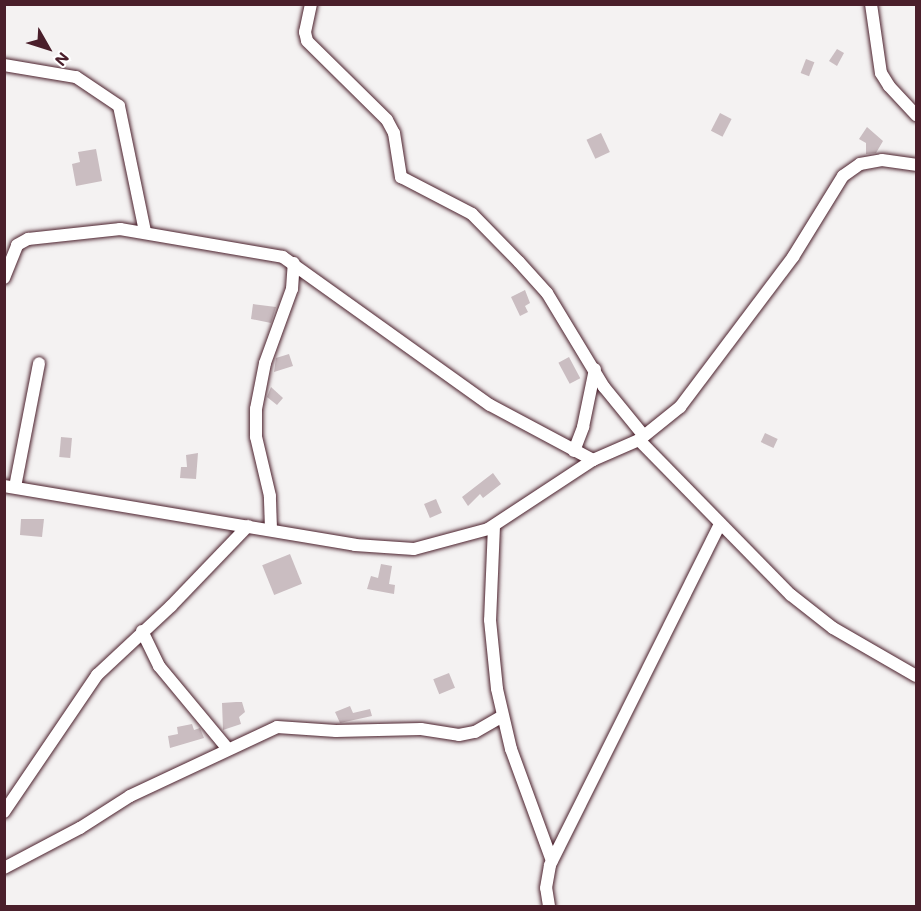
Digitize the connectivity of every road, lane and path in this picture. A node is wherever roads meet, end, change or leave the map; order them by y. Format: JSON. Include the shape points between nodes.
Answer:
{"nodes":[{"id":1,"x":310,"y":4,"type":"edge"},
{"id":2,"x":871,"y":4,"type":"edge"},
{"id":3,"x":4,"y":66,"type":"edge"},
{"id":4,"x":916,"y":115,"type":"edge"},
{"id":5,"x":916,"y":165,"type":"edge"},
{"id":6,"x":145,"y":231,"type":"junction"},
{"id":7,"x":294,"y":263,"type":"junction"},
{"id":8,"x":4,"y":278,"type":"edge"},
{"id":9,"x":39,"y":363,"type":"dead end"},
{"id":10,"x":595,"y":369,"type":"junction"},
{"id":11,"x":641,"y":438,"type":"junction"},
{"id":12,"x":574,"y":451,"type":"junction"},
{"id":13,"x":593,"y":460,"type":"junction"},
{"id":14,"x":10,"y":487,"type":"edge"},
{"id":15,"x":720,"y":524,"type":"junction"},
{"id":16,"x":248,"y":526,"type":"junction"},
{"id":17,"x":494,"y":526,"type":"junction"},
{"id":18,"x":271,"y":528,"type":"junction"},
{"id":19,"x":142,"y":631,"type":"junction"},
{"id":20,"x":916,"y":676,"type":"edge"},
{"id":21,"x":503,"y":716,"type":"junction"},
{"id":22,"x":228,"y":749,"type":"junction"},
{"id":23,"x":4,"y":812,"type":"edge"},
{"id":24,"x":552,"y":861,"type":"junction"},
{"id":25,"x":4,"y":868,"type":"edge"},
{"id":26,"x":549,"y":906,"type":"edge"}],
"edges":[{"from":1,"to":10,"type":"street","via":[[305,32],[308,41],[387,120],[394,133],[401,177],[462,207],[485,226],[547,293]]},
{"from":2,"to":4,"type":"street","via":[[881,73]]},
{"from":3,"to":6,"type":"street","via":[[62,72],[105,93],[118,105]]},
{"from":5,"to":11,"type":"street","via":[[882,160],[860,164],[843,176],[793,257],[696,388],[680,407]]},
{"from":6,"to":7,"type":"street","via":[[283,257]]},
{"from":6,"to":8,"type":"street","via":[[120,229],[28,239],[17,244]]},
{"from":7,"to":12,"type":"street","via":[[490,405]]},
{"from":7,"to":18,"type":"street","via":[[292,289],[265,363],[256,410],[256,437],[270,496]]},
{"from":9,"to":14,"type":"street"},
{"from":10,"to":11,"type":"street"},
{"from":10,"to":12,"type":"street"},
{"from":11,"to":13,"type":"street"},
{"from":11,"to":15,"type":"street"},
{"from":12,"to":13,"type":"street"},
{"from":13,"to":17,"type":"street"},
{"from":14,"to":16,"type":"street"},
{"from":15,"to":20,"type":"street","via":[[791,595],[833,628]]},
{"from":15,"to":24,"type":"street"},
{"from":16,"to":18,"type":"street"},
{"from":16,"to":19,"type":"street"},
{"from":17,"to":18,"type":"street","via":[[414,549],[355,545]]},
{"from":17,"to":21,"type":"street","via":[[491,647]]},
{"from":19,"to":22,"type":"street","via":[[159,666]]},
{"from":19,"to":23,"type":"street","via":[[97,675]]},
{"from":21,"to":22,"type":"street","via":[[475,732],[459,735],[421,729],[336,731],[277,727]]},
{"from":21,"to":24,"type":"street"},
{"from":22,"to":25,"type":"street","via":[[130,796]]},
{"from":24,"to":26,"type":"street","via":[[546,888]]}]}
